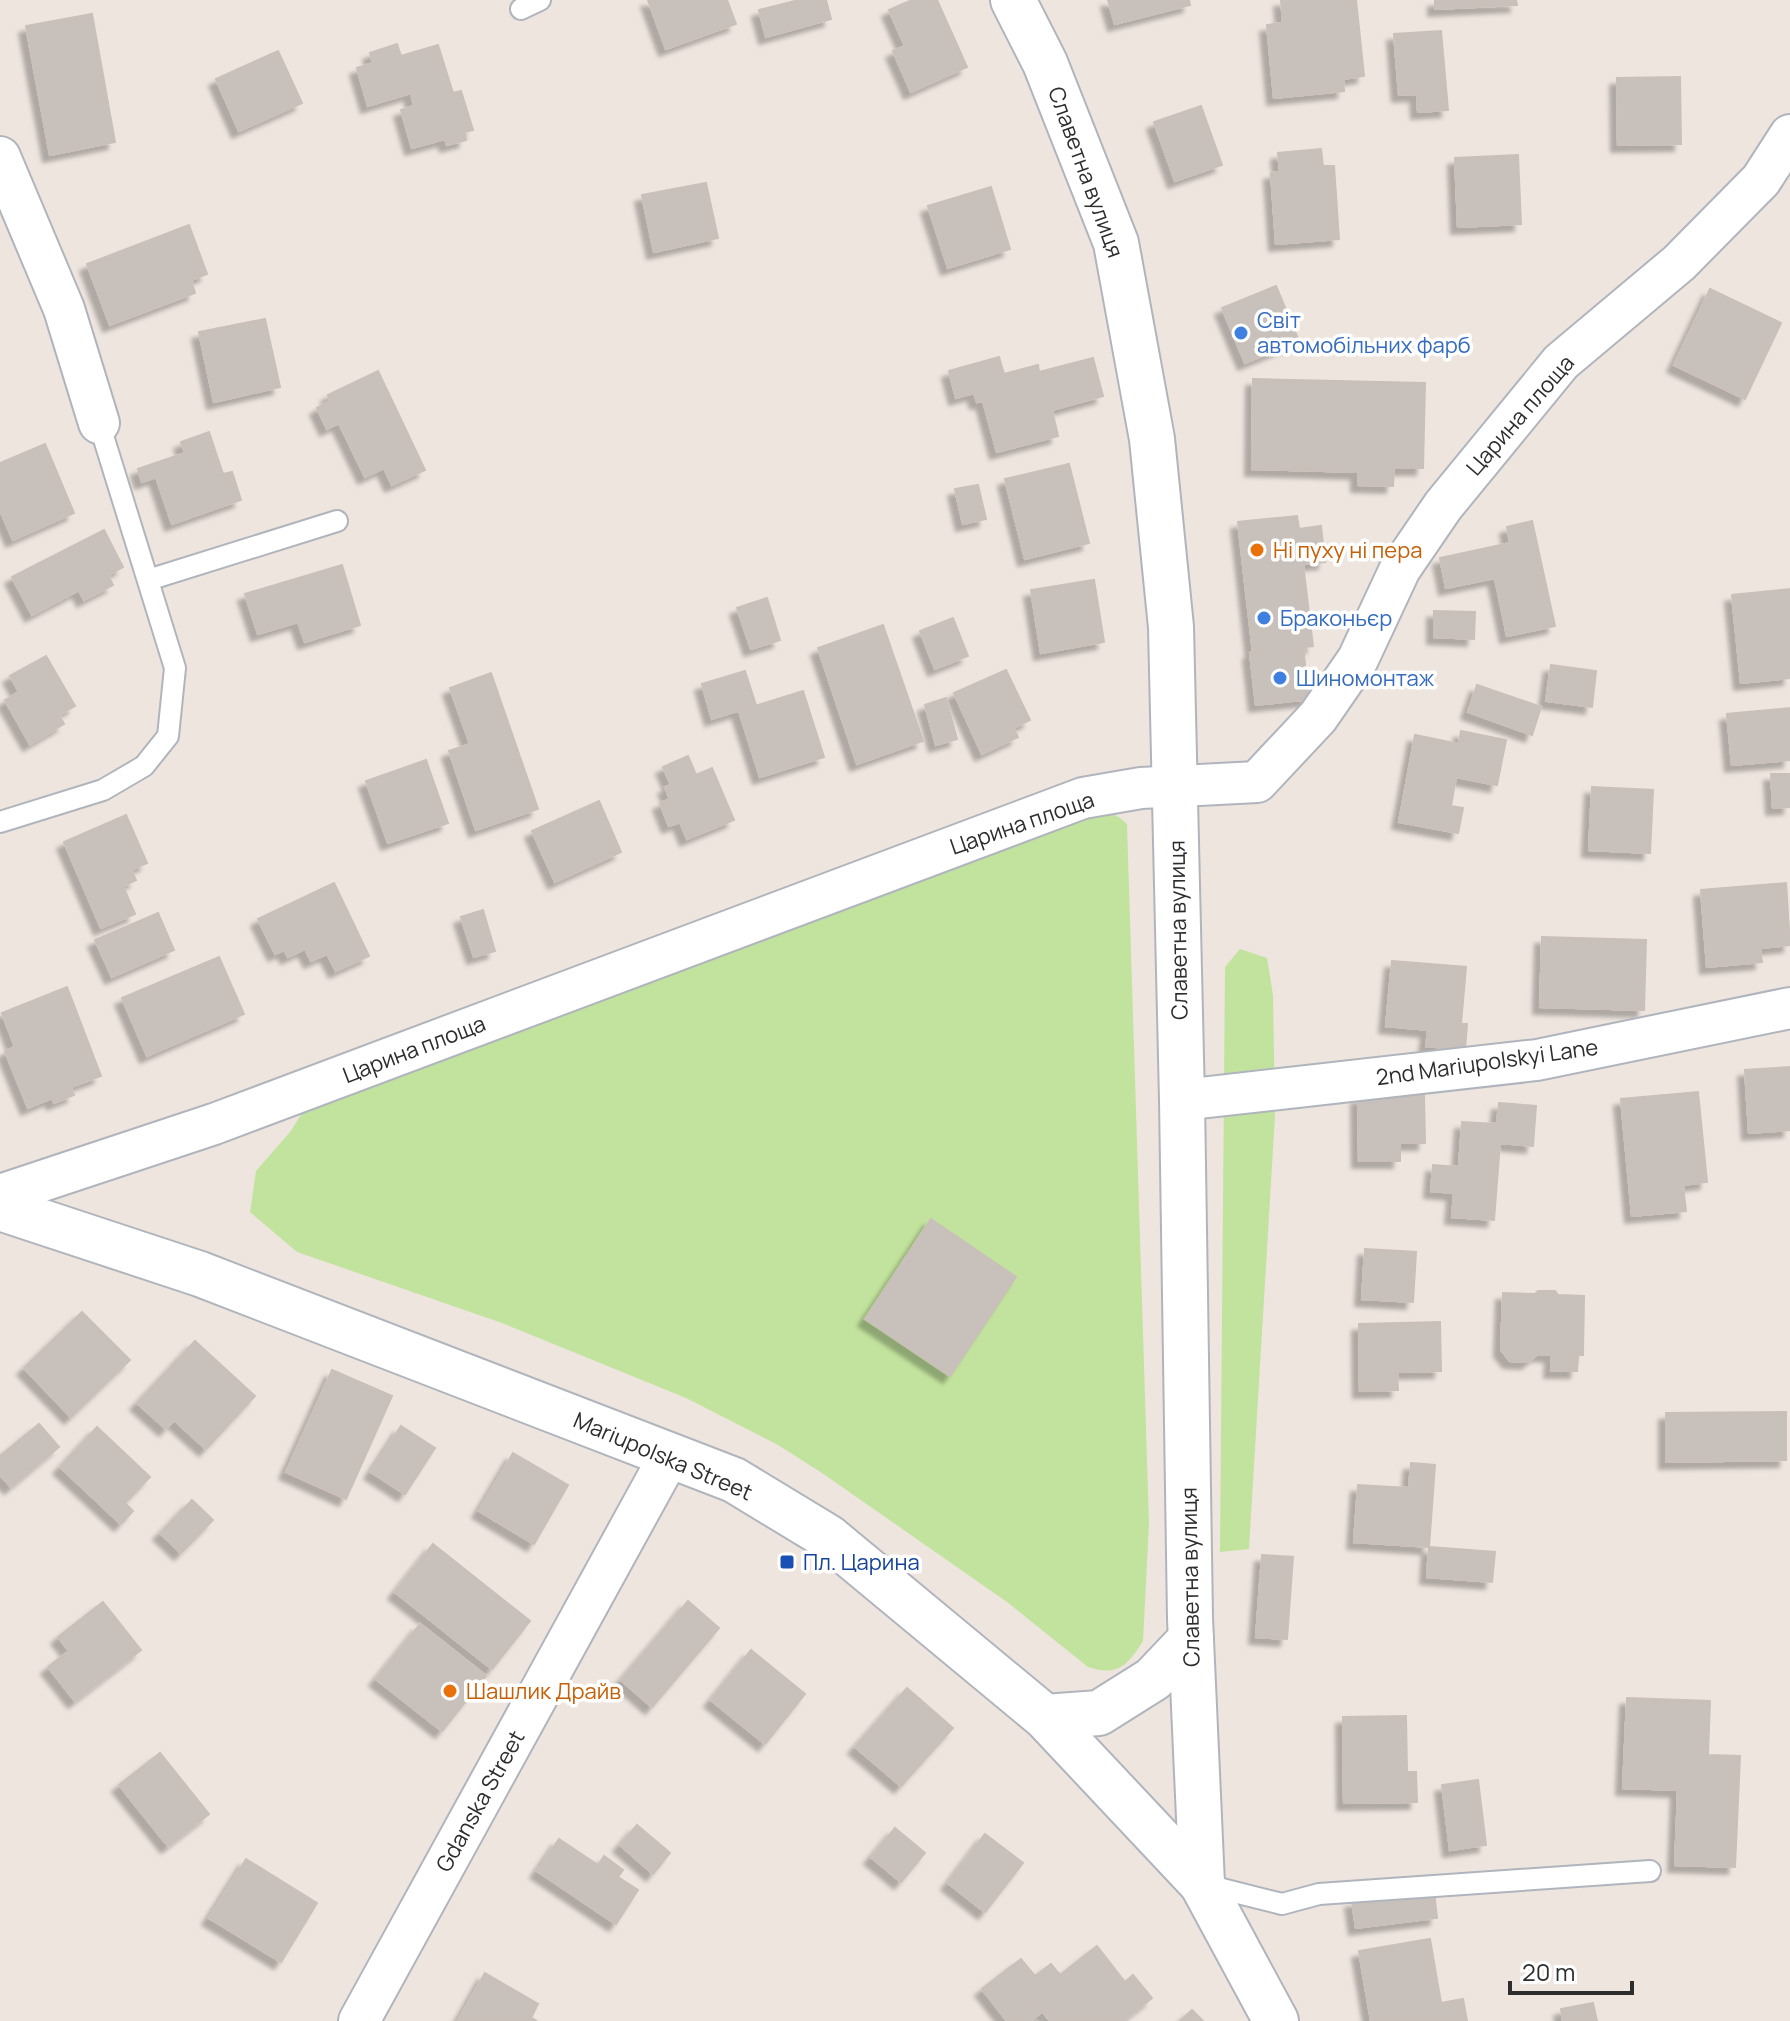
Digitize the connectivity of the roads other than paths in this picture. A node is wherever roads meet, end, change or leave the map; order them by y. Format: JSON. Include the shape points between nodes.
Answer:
{"nodes":[{"id":1,"x":540,"y":0,"type":"edge"},
{"id":2,"x":1013,"y":0,"type":"edge"},
{"id":3,"x":521,"y":9,"type":"dead end"},
{"id":4,"x":1790,"y":135,"type":"edge"},
{"id":5,"x":0,"y":157,"type":"edge"},
{"id":6,"x":99,"y":423,"type":"joint"},
{"id":7,"x":337,"y":521,"type":"dead end"},
{"id":8,"x":148,"y":580,"type":"junction"},
{"id":9,"x":1175,"y":788,"type":"junction"},
{"id":10,"x":0,"y":822,"type":"edge"},
{"id":11,"x":1790,"y":1008,"type":"edge"},
{"id":12,"x":1182,"y":1100,"type":"junction"},
{"id":13,"x":0,"y":1195,"type":"edge"},
{"id":14,"x":0,"y":1208,"type":"edge"},
{"id":15,"x":670,"y":1455,"type":"junction"},
{"id":16,"x":1191,"y":1639,"type":"junction"},
{"id":17,"x":1045,"y":1717,"type":"junction"},
{"id":18,"x":1650,"y":1871,"type":"dead end"},
{"id":19,"x":1202,"y":1884,"type":"junction"},
{"id":20,"x":359,"y":2021,"type":"edge"},
{"id":21,"x":1276,"y":2021,"type":"edge"}],
"edges":[{"from":1,"to":3,"type":"lane"},
{"from":2,"to":9,"type":"main road","name":"Славетна вулиця","via":[[1045,63],[1116,243],[1152,439],[1171,627]]},
{"from":4,"to":9,"type":"street","name":"Царина площа","via":[[1761,180],[1679,263],[1561,362],[1443,506],[1400,569],[1358,659],[1318,717],[1267,772],[1257,782]]},
{"from":5,"to":6,"type":"street","via":[[64,309]]},
{"from":6,"to":8,"type":"lane"},
{"from":7,"to":8,"type":"lane"},
{"from":8,"to":10,"type":"lane","via":[[175,668],[168,736],[144,766],[103,790]]},
{"from":9,"to":12,"type":"main road","name":"Славетна вулиця"},
{"from":9,"to":13,"type":"street","name":"Царина площа","via":[[1083,798],[228,1119]]},
{"from":11,"to":12,"type":"street","name":"2nd Mariupolskyi Lane","via":[[1537,1060]]},
{"from":12,"to":16,"type":"main road","name":"Славетна вулиця"},
{"from":14,"to":15,"type":"main road","name":"Mariupolska Street","via":[[200,1274]]},
{"from":15,"to":17,"type":"main road","name":"Mariupolska Street","via":[[734,1480],[828,1537]]},
{"from":15,"to":20,"type":"street","name":"Gdanska Street"},
{"from":16,"to":17,"type":"main road","via":[[1153,1679],[1099,1713]]},
{"from":16,"to":19,"type":"main road","name":"Славетна вулиця"},
{"from":17,"to":19,"type":"main road","name":"Mariupolska Street"},
{"from":18,"to":19,"type":"lane","via":[[1319,1894],[1282,1904]]},
{"from":19,"to":21,"type":"main road","name":"Mariupolska Street"}]}
